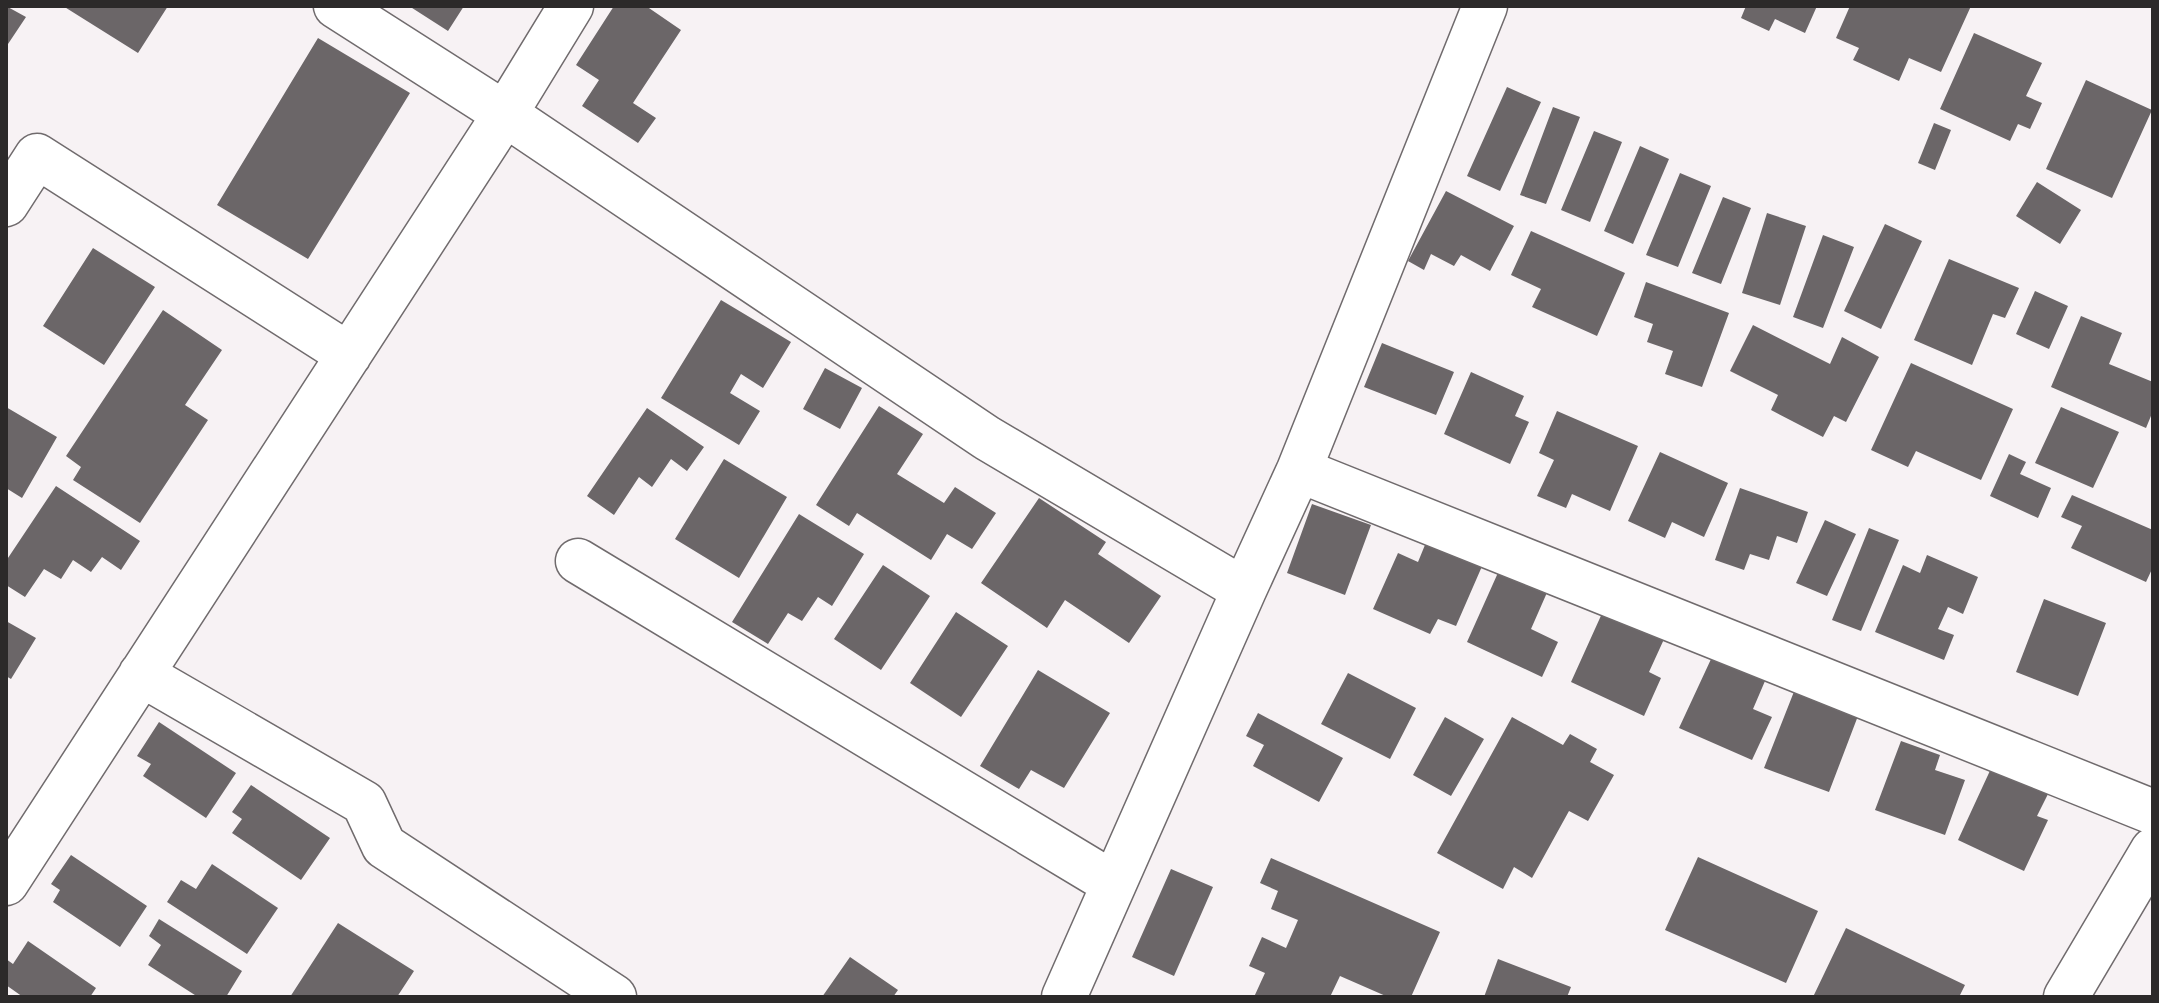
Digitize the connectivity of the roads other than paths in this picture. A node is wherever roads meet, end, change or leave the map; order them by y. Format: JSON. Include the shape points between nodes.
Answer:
{"nodes":[{"id":1,"x":336,"y":6,"type":"edge"},
{"id":2,"x":571,"y":6,"type":"edge"},
{"id":3,"x":1485,"y":6,"type":"edge"},
{"id":4,"x":505,"y":114,"type":"junction"},
{"id":5,"x":6,"y":204,"type":"edge"},
{"id":6,"x":349,"y":355,"type":"junction"},
{"id":7,"x":1299,"y":470,"type":"junction"},
{"id":8,"x":578,"y":561,"type":"dead end"},
{"id":9,"x":1244,"y":590,"type":"junction"},
{"id":10,"x":141,"y":674,"type":"junction"},
{"id":11,"x":2153,"y":812,"type":"edge"},
{"id":12,"x":2153,"y":850,"type":"edge"},
{"id":13,"x":6,"y":883,"type":"edge"},
{"id":14,"x":1114,"y":884,"type":"junction"},
{"id":15,"x":614,"y":997,"type":"edge"},
{"id":16,"x":1064,"y":997,"type":"edge"},
{"id":17,"x":2066,"y":997,"type":"edge"}],
"edges":[{"from":1,"to":4,"type":"street"},
{"from":2,"to":4,"type":"street"},
{"from":3,"to":7,"type":"street"},
{"from":4,"to":6,"type":"street"},
{"from":4,"to":9,"type":"street","via":[[987,438]]},
{"from":5,"to":6,"type":"street","via":[[37,156]]},
{"from":6,"to":10,"type":"street"},
{"from":7,"to":9,"type":"street"},
{"from":7,"to":11,"type":"street"},
{"from":8,"to":14,"type":"street"},
{"from":9,"to":14,"type":"street"},
{"from":10,"to":13,"type":"street"},
{"from":10,"to":15,"type":"street","via":[[364,803],[384,846]]},
{"from":12,"to":17,"type":"street"},
{"from":14,"to":16,"type":"street"}]}
